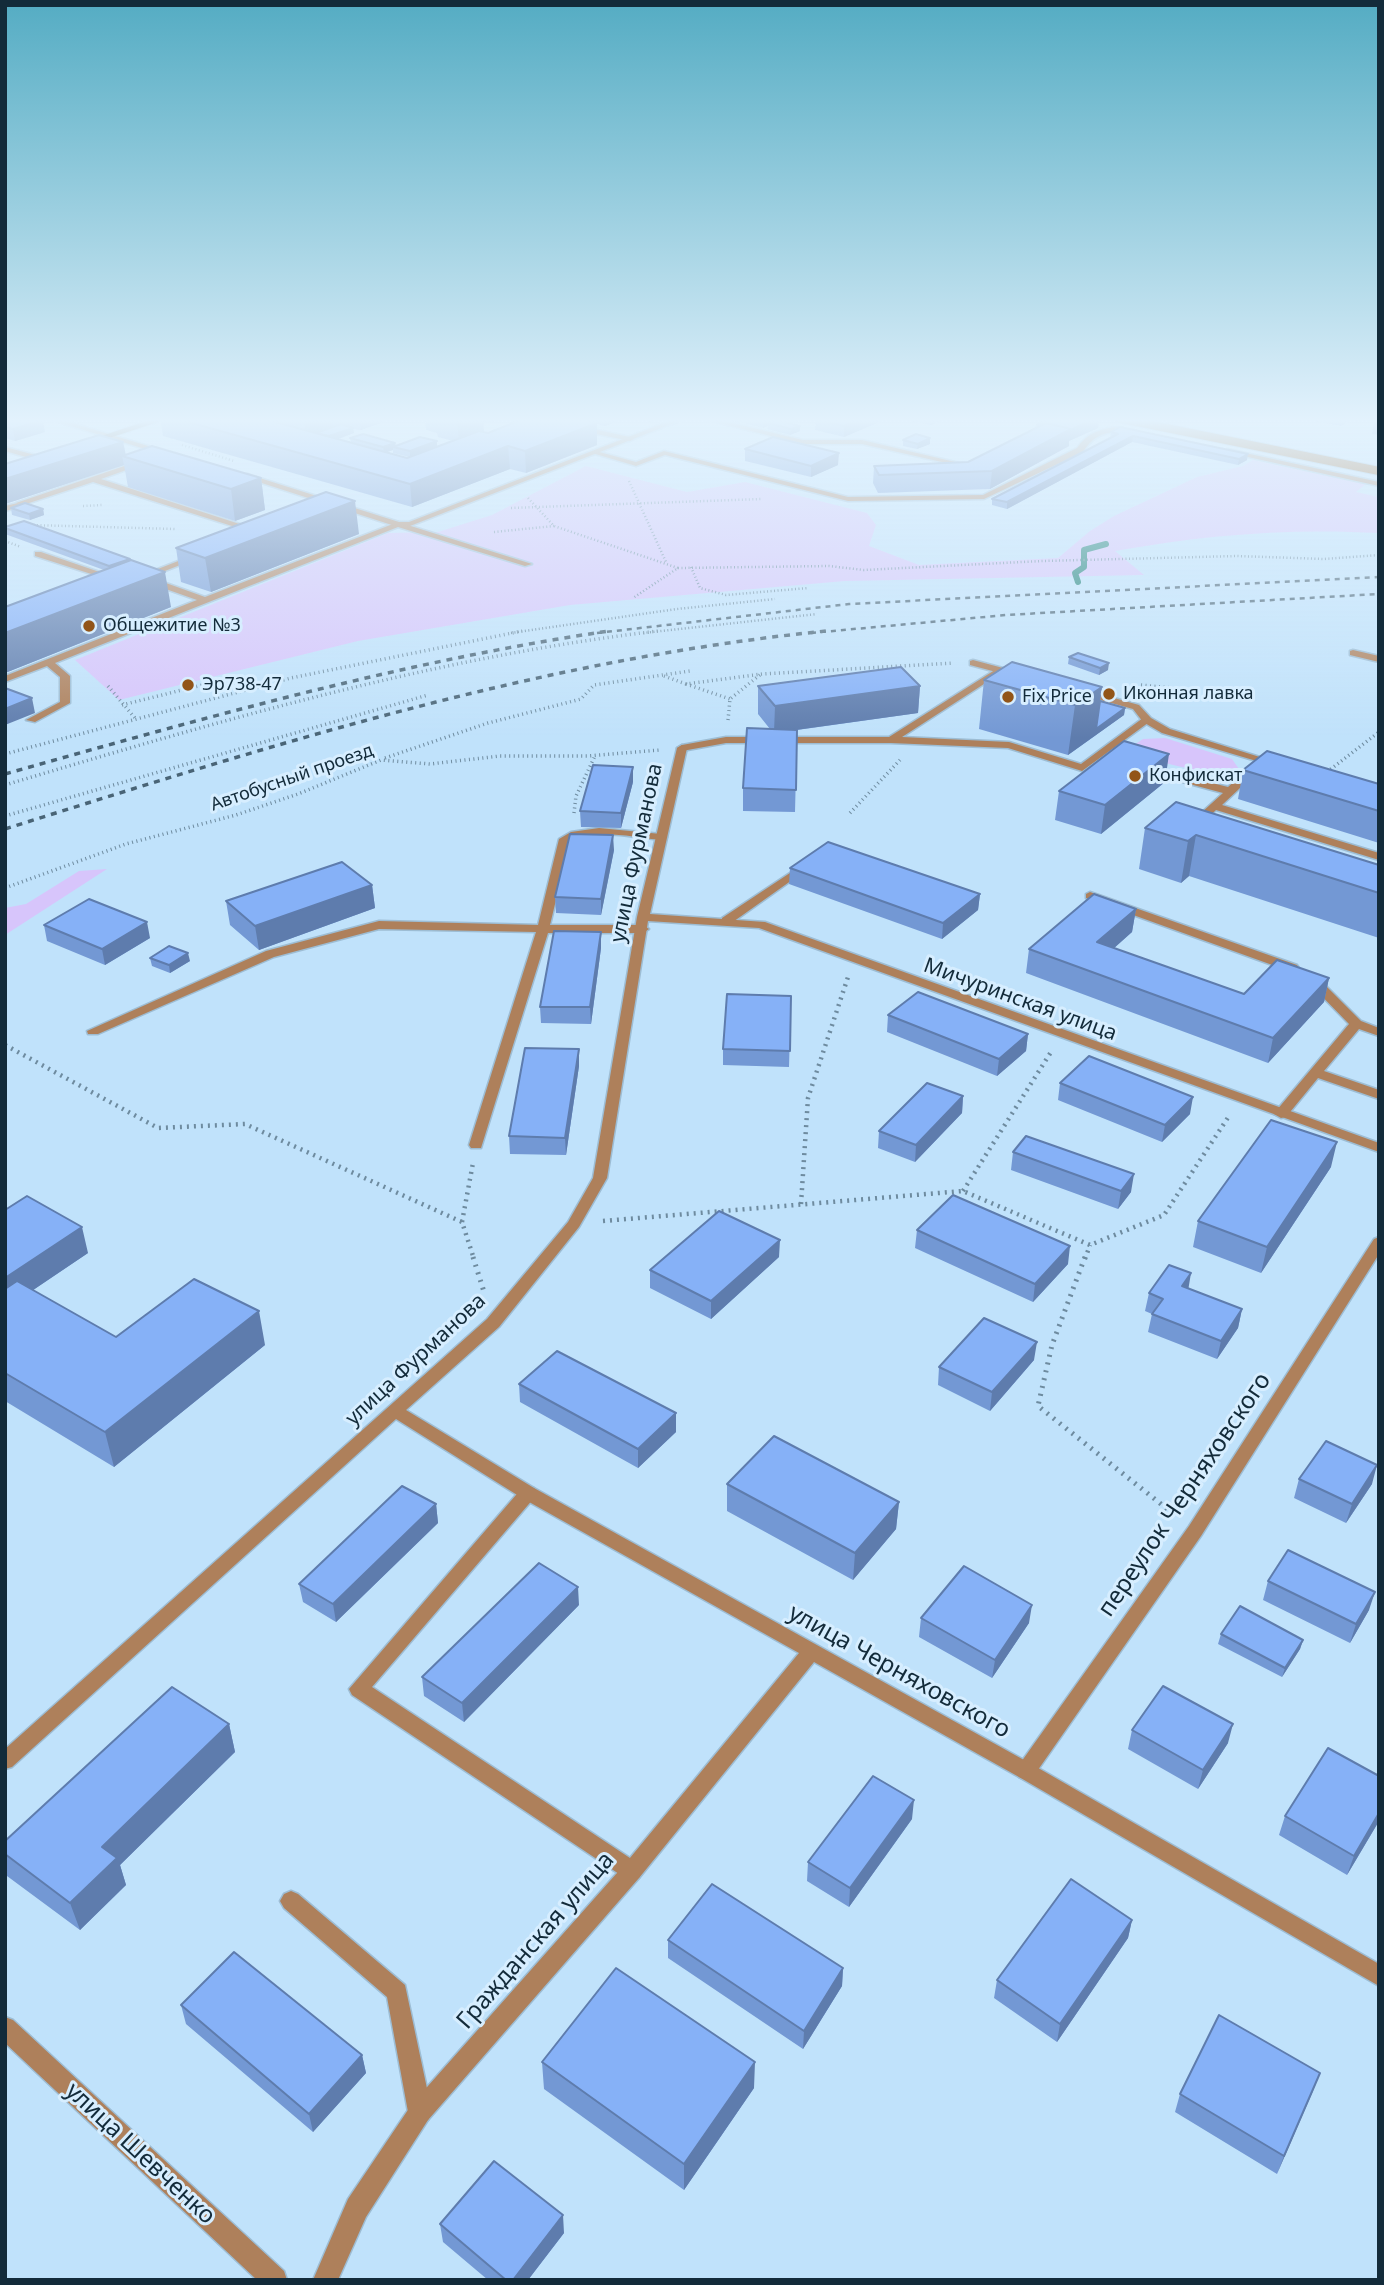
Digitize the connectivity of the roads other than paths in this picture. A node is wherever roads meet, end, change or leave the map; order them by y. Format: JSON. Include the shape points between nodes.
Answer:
{"nodes":[{"id":1,"x":239,"y":525,"type":"edge"},
{"id":2,"x":396,"y":525,"type":"edge"},
{"id":3,"x":400,"y":525,"type":"edge"},
{"id":4,"x":250,"y":537,"type":"edge"},
{"id":5,"x":38,"y":554,"type":"dead end"},
{"id":6,"x":202,"y":555,"type":"edge"},
{"id":7,"x":528,"y":564,"type":"dead end"},
{"id":8,"x":90,"y":573,"type":"junction"},
{"id":9,"x":131,"y":577,"type":"junction"},
{"id":10,"x":70,"y":579,"type":"dead end"},
{"id":11,"x":206,"y":600,"type":"junction"},
{"id":12,"x":1353,"y":653,"type":"dead end"},
{"id":13,"x":1379,"y":659,"type":"edge"},
{"id":14,"x":48,"y":662,"type":"junction"},
{"id":15,"x":973,"y":663,"type":"road end"},
{"id":16,"x":999,"y":670,"type":"junction"},
{"id":17,"x":1024,"y":677,"type":"edge"},
{"id":18,"x":5,"y":679,"type":"edge"},
{"id":19,"x":1074,"y":690,"type":"edge"},
{"id":20,"x":31,"y":720,"type":"dead end"},
{"id":21,"x":1147,"y":720,"type":"junction"},
{"id":22,"x":891,"y":740,"type":"junction"},
{"id":23,"x":1098,"y":756,"type":"junction"},
{"id":24,"x":1111,"y":760,"type":"edge"},
{"id":25,"x":1264,"y":760,"type":"junction"},
{"id":26,"x":1137,"y":767,"type":"edge"},
{"id":27,"x":1321,"y":777,"type":"edge"},
{"id":28,"x":1229,"y":791,"type":"junction"},
{"id":29,"x":1213,"y":806,"type":"junction"},
{"id":30,"x":662,"y":837,"type":"junction"},
{"id":31,"x":1198,"y":838,"type":"edge"},
{"id":32,"x":1379,"y":857,"type":"edge"},
{"id":33,"x":814,"y":860,"type":"edge"},
{"id":34,"x":1090,"y":895,"type":"edge"},
{"id":35,"x":726,"y":921,"type":"junction"},
{"id":36,"x":643,"y":923,"type":"junction"},
{"id":37,"x":542,"y":929,"type":"junction"},
{"id":38,"x":1356,"y":1024,"type":"junction"},
{"id":39,"x":93,"y":1031,"type":"dead end"},
{"id":40,"x":1379,"y":1032,"type":"edge"},
{"id":41,"x":1315,"y":1072,"type":"junction"},
{"id":42,"x":1379,"y":1096,"type":"edge"},
{"id":43,"x":1281,"y":1114,"type":"junction"},
{"id":44,"x":476,"y":1145,"type":"road end"},
{"id":45,"x":1379,"y":1148,"type":"edge"},
{"id":46,"x":1379,"y":1242,"type":"edge"},
{"id":47,"x":395,"y":1411,"type":"junction"},
{"id":48,"x":528,"y":1493,"type":"junction"},
{"id":49,"x":811,"y":1652,"type":"junction"},
{"id":50,"x":5,"y":1761,"type":"edge"},
{"id":51,"x":1026,"y":1771,"type":"junction"},
{"id":52,"x":632,"y":1871,"type":"junction"},
{"id":53,"x":291,"y":1902,"type":"dead end"},
{"id":54,"x":1379,"y":1976,"type":"edge"},
{"id":55,"x":5,"y":2028,"type":"edge"},
{"id":56,"x":421,"y":2112,"type":"junction"},
{"id":57,"x":275,"y":2280,"type":"edge"},
{"id":58,"x":325,"y":2280,"type":"edge"}],
"edges":[{"from":1,"to":4,"type":"street","via":[[262,532]]},
{"from":2,"to":11,"type":"street"},
{"from":3,"to":7,"type":"street"},
{"from":5,"to":8,"type":"street"},
{"from":6,"to":9,"type":"street"},
{"from":8,"to":9,"type":"street"},
{"from":8,"to":10,"type":"street"},
{"from":9,"to":11,"type":"street"},
{"from":11,"to":14,"type":"street"},
{"from":12,"to":13,"type":"street"},
{"from":14,"to":18,"type":"street"},
{"from":14,"to":20,"type":"street","via":[[65,676],[65,703]]},
{"from":15,"to":16,"type":"street"},
{"from":16,"to":17,"type":"street"},
{"from":16,"to":22,"type":"street"},
{"from":19,"to":21,"type":"street","via":[[1136,707]]},
{"from":21,"to":23,"type":"street"},
{"from":21,"to":25,"type":"street","via":[[1166,731]]},
{"from":22,"to":23,"type":"street","via":[[1009,745],[1082,768]]},
{"from":22,"to":30,"type":"street","name":"улица Фурманова","via":[[726,740],[682,748]]},
{"from":23,"to":24,"type":"street"},
{"from":25,"to":27,"type":"street"},
{"from":25,"to":28,"type":"street"},
{"from":26,"to":28,"type":"street"},
{"from":28,"to":29,"type":"street"},
{"from":29,"to":31,"type":"street","via":[[1185,834]]},
{"from":29,"to":32,"type":"street"},
{"from":30,"to":36,"type":"street","name":"улица Фурманова"},
{"from":30,"to":37,"type":"street","via":[[573,834],[565,839]]},
{"from":33,"to":35,"type":"street"},
{"from":34,"to":38,"type":"street","via":[[1306,972]]},
{"from":35,"to":36,"type":"street","name":"Мичуринская улица"},
{"from":35,"to":43,"type":"street","name":"Мичуринская улица","via":[[761,925]]},
{"from":36,"to":37,"type":"street","name":"Мичуринская улица"},
{"from":36,"to":47,"type":"street","name":"улица Фурманова","via":[[600,1178],[574,1224],[494,1323]]},
{"from":37,"to":39,"type":"street","name":"Мичуринская улица","via":[[379,925],[270,954]]},
{"from":37,"to":44,"type":"street"},
{"from":38,"to":40,"type":"street"},
{"from":38,"to":41,"type":"street"},
{"from":41,"to":42,"type":"street"},
{"from":41,"to":43,"type":"street"},
{"from":43,"to":45,"type":"street","name":"Мичуринская улица"},
{"from":46,"to":51,"type":"street","name":"переулок Черняховского","via":[[1195,1531]]},
{"from":47,"to":48,"type":"street","name":"улица Черняховского"},
{"from":47,"to":50,"type":"street","name":"улица Фурманова"},
{"from":48,"to":49,"type":"street","name":"улица Черняховского"},
{"from":48,"to":52,"type":"street","via":[[359,1689]]},
{"from":49,"to":51,"type":"street","name":"улица Черняховского"},
{"from":49,"to":52,"type":"street","name":"Гражданская улица"},
{"from":51,"to":54,"type":"street","name":"улица Черняховского"},
{"from":52,"to":56,"type":"street","name":"Гражданская улица"},
{"from":53,"to":56,"type":"street","via":[[397,1992]]},
{"from":55,"to":57,"type":"street","name":"улица Шевченко"},
{"from":56,"to":58,"type":"street","name":"Гражданская улица","via":[[358,2208]]}]}
